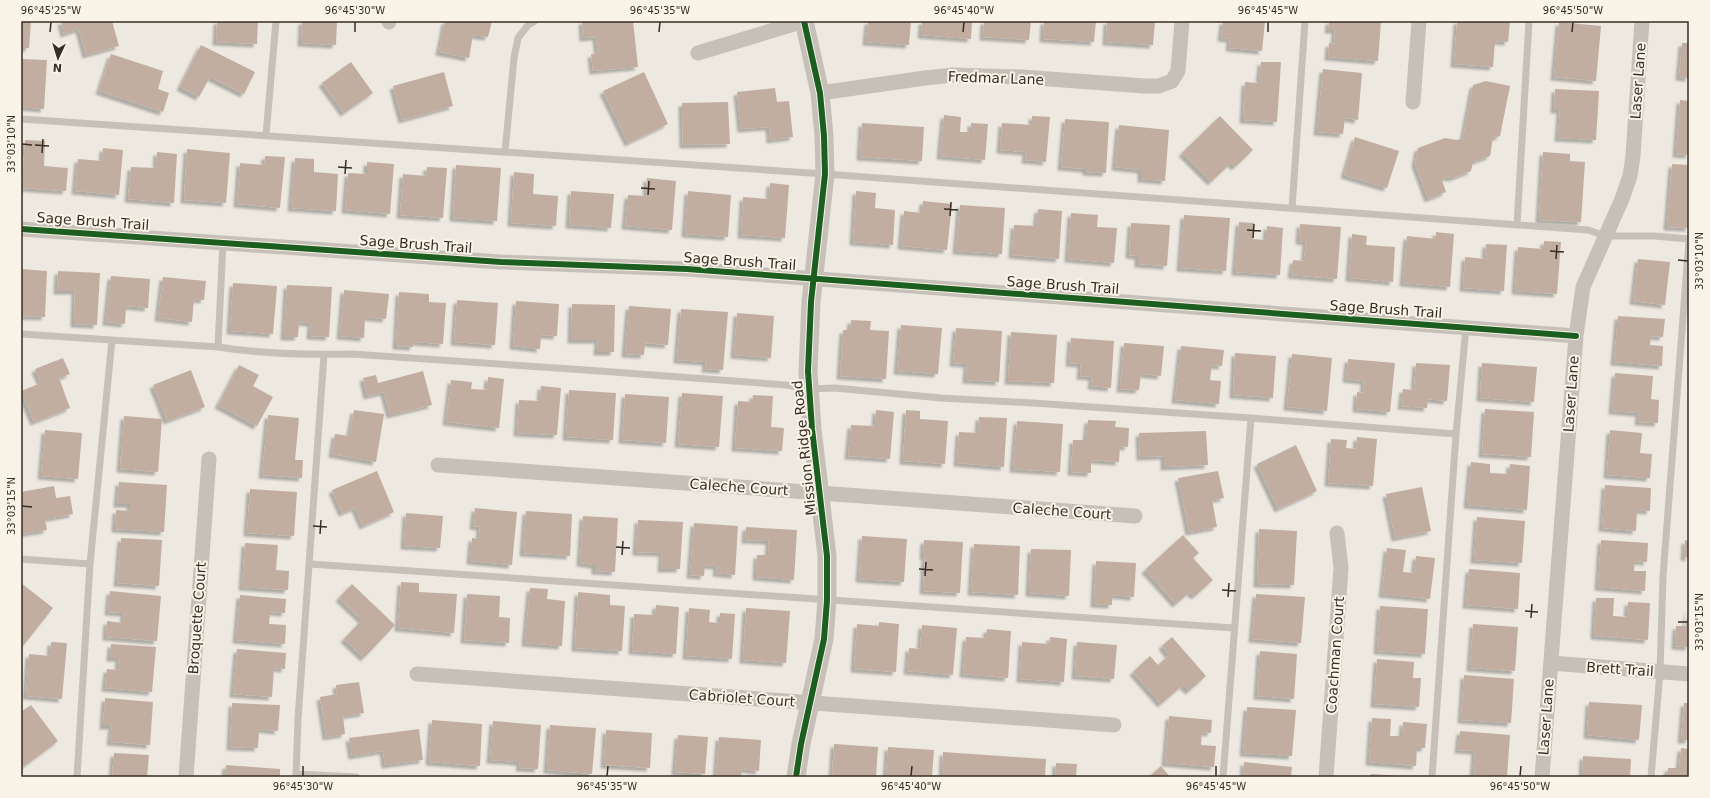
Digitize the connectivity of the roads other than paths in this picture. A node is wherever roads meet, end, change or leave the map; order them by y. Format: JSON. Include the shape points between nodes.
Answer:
{"nodes":[{"id":1,"x":276,"y":21,"type":"edge"},
{"id":2,"x":535,"y":21,"type":"edge"},
{"id":3,"x":804,"y":21,"type":"edge"},
{"id":4,"x":1182,"y":21,"type":"edge"},
{"id":5,"x":1305,"y":21,"type":"edge"},
{"id":6,"x":1419,"y":21,"type":"edge"},
{"id":7,"x":1529,"y":21,"type":"edge"},
{"id":8,"x":1642,"y":21,"type":"edge"},
{"id":9,"x":698,"y":53,"type":"dead end"},
{"id":10,"x":820,"y":93,"type":"junction"},
{"id":11,"x":1413,"y":102,"type":"dead end"},
{"id":12,"x":21,"y":119,"type":"edge"},
{"id":13,"x":266,"y":135,"type":"junction"},
{"id":14,"x":505,"y":152,"type":"junction"},
{"id":15,"x":825,"y":174,"type":"junction"},
{"id":16,"x":1292,"y":208,"type":"junction"},
{"id":17,"x":1517,"y":225,"type":"junction"},
{"id":18,"x":21,"y":229,"type":"edge"},
{"id":19,"x":1605,"y":236,"type":"junction"},
{"id":20,"x":1689,"y":239,"type":"edge"},
{"id":21,"x":223,"y":242,"type":"junction"},
{"id":22,"x":814,"y":278,"type":"junction"},
{"id":23,"x":1466,"y":328,"type":"junction"},
{"id":24,"x":21,"y":334,"type":"edge"},
{"id":25,"x":1576,"y":336,"type":"junction"},
{"id":26,"x":112,"y":340,"type":"junction"},
{"id":27,"x":218,"y":347,"type":"junction"},
{"id":28,"x":324,"y":355,"type":"junction"},
{"id":29,"x":808,"y":390,"type":"junction"},
{"id":30,"x":1250,"y":418,"type":"junction"},
{"id":31,"x":1456,"y":434,"type":"junction"},
{"id":32,"x":209,"y":459,"type":"dead end"},
{"id":33,"x":438,"y":465,"type":"dead end"},
{"id":34,"x":821,"y":493,"type":"junction"},
{"id":35,"x":1136,"y":516,"type":"dead end"},
{"id":36,"x":1337,"y":533,"type":"dead end"},
{"id":37,"x":21,"y":559,"type":"edge"},
{"id":38,"x":90,"y":564,"type":"junction"},
{"id":39,"x":310,"y":564,"type":"junction"},
{"id":40,"x":827,"y":600,"type":"junction"},
{"id":41,"x":1234,"y":628,"type":"junction"},
{"id":42,"x":1551,"y":663,"type":"junction"},
{"id":43,"x":1660,"y":672,"type":"junction"},
{"id":44,"x":417,"y":674,"type":"dead end"},
{"id":45,"x":1689,"y":674,"type":"edge"},
{"id":46,"x":810,"y":703,"type":"junction"},
{"id":47,"x":1114,"y":725,"type":"dead end"},
{"id":48,"x":296,"y":775,"type":"edge"},
{"id":49,"x":77,"y":777,"type":"edge"},
{"id":50,"x":186,"y":777,"type":"edge"},
{"id":51,"x":356,"y":777,"type":"edge"},
{"id":52,"x":796,"y":777,"type":"edge"},
{"id":53,"x":1223,"y":777,"type":"edge"},
{"id":54,"x":1326,"y":777,"type":"edge"},
{"id":55,"x":1432,"y":777,"type":"edge"},
{"id":56,"x":1542,"y":777,"type":"edge"},
{"id":57,"x":1651,"y":777,"type":"edge"}],
"edges":[{"from":1,"to":13,"type":"lane"},
{"from":2,"to":14,"type":"lane","via":[[528,25],[518,38]]},
{"from":3,"to":9,"type":"street"},
{"from":3,"to":10,"type":"street","name":"Mission Ridge Road"},
{"from":4,"to":10,"type":"street","name":"Fredmar Lane","via":[[1178,71],[1172,81],[1159,86],[953,75]]},
{"from":5,"to":16,"type":"lane"},
{"from":6,"to":11,"type":"street"},
{"from":7,"to":17,"type":"lane"},
{"from":8,"to":19,"type":"street","name":"Laser Lane","via":[[1630,176]]},
{"from":10,"to":15,"type":"street","name":"Mission Ridge Road"},
{"from":12,"to":13,"type":"lane"},
{"from":13,"to":14,"type":"lane"},
{"from":14,"to":15,"type":"lane"},
{"from":15,"to":16,"type":"lane"},
{"from":15,"to":22,"type":"street","name":"Mission Ridge Road"},
{"from":16,"to":17,"type":"lane"},
{"from":17,"to":19,"type":"lane","via":[[1588,230]]},
{"from":18,"to":21,"type":"street","name":"Sage Brush Trail"},
{"from":19,"to":20,"type":"lane"},
{"from":19,"to":25,"type":"street","name":"Laser Lane","via":[[1583,287]]},
{"from":20,"to":43,"type":"lane","via":[[1663,576]]},
{"from":21,"to":22,"type":"street","name":"Sage Brush Trail","via":[[501,262],[687,269]]},
{"from":21,"to":27,"type":"lane"},
{"from":22,"to":23,"type":"street","name":"Sage Brush Trail"},
{"from":22,"to":29,"type":"street","name":"Mission Ridge Road","via":[[808,349]]},
{"from":23,"to":25,"type":"street","name":"Sage Brush Trail"},
{"from":23,"to":31,"type":"lane"},
{"from":24,"to":26,"type":"lane"},
{"from":25,"to":42,"type":"street","name":"Laser Lane"},
{"from":26,"to":27,"type":"lane"},
{"from":26,"to":38,"type":"lane"},
{"from":27,"to":28,"type":"lane","via":[[240,351]]},
{"from":28,"to":29,"type":"lane","via":[[352,354],[631,373],[786,385]]},
{"from":28,"to":39,"type":"lane"},
{"from":29,"to":30,"type":"lane","via":[[835,388],[941,398]]},
{"from":29,"to":34,"type":"street","name":"Mission Ridge Road"},
{"from":30,"to":31,"type":"lane"},
{"from":30,"to":41,"type":"lane"},
{"from":31,"to":55,"type":"lane"},
{"from":32,"to":50,"type":"street","name":"Broquette Court"},
{"from":33,"to":34,"type":"street","name":"Caleche Court"},
{"from":34,"to":35,"type":"street","name":"Caleche Court"},
{"from":34,"to":40,"type":"street","name":"Mission Ridge Road","via":[[828,556]]},
{"from":36,"to":54,"type":"street","name":"Coachman Court","via":[[1341,568]]},
{"from":37,"to":38,"type":"lane"},
{"from":38,"to":49,"type":"lane"},
{"from":39,"to":40,"type":"lane"},
{"from":39,"to":48,"type":"lane"},
{"from":40,"to":41,"type":"lane"},
{"from":40,"to":46,"type":"street","name":"Mission Ridge Road","via":[[824,639]]},
{"from":41,"to":53,"type":"lane"},
{"from":42,"to":43,"type":"street","name":"Brett Trail"},
{"from":42,"to":56,"type":"street","name":"Laser Lane"},
{"from":43,"to":45,"type":"street","name":"Brett Trail"},
{"from":43,"to":57,"type":"lane"},
{"from":44,"to":46,"type":"street","name":"Cabriolet Court"},
{"from":46,"to":47,"type":"street","name":"Cabriolet Court"},
{"from":46,"to":52,"type":"street","name":"Mission Ridge Road"},
{"from":48,"to":51,"type":"lane"}]}
